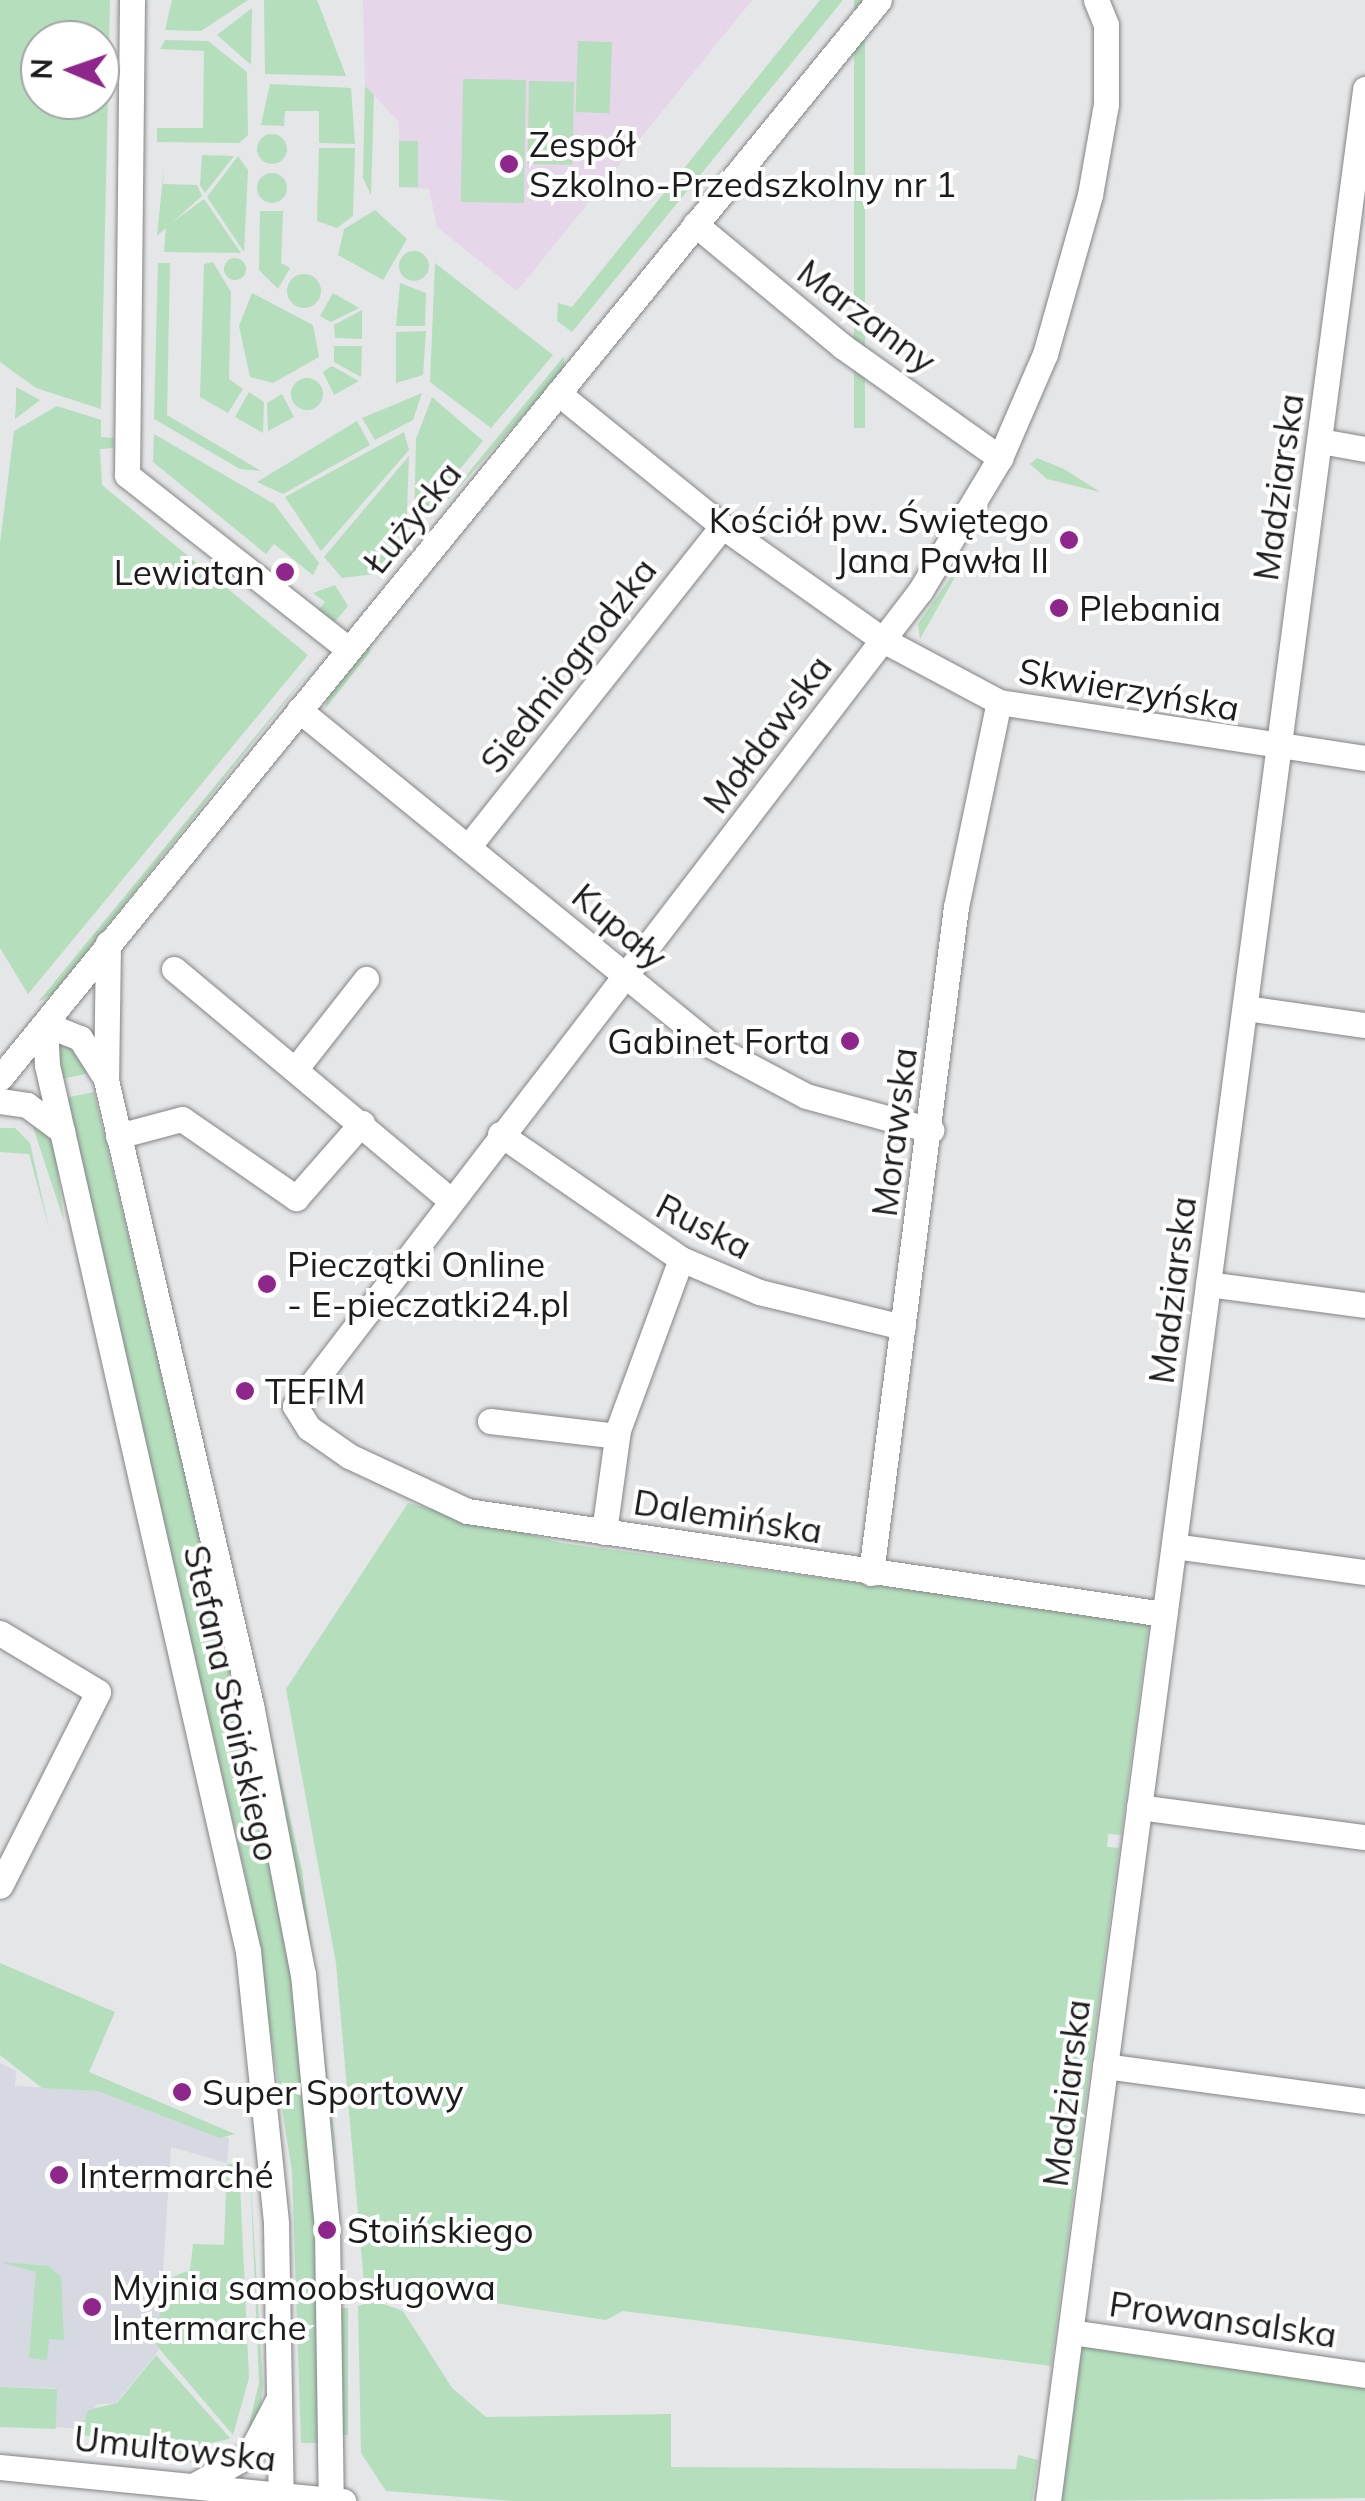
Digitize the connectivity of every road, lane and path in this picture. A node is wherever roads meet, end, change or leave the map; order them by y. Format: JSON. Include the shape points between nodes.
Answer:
{"nodes":[{"id":1,"x":132,"y":0,"type":"edge"},
{"id":2,"x":879,"y":0,"type":"edge"},
{"id":3,"x":1096,"y":0,"type":"edge"},
{"id":4,"x":1365,"y":88,"type":"edge"},
{"id":5,"x":1361,"y":154,"type":"edge"},
{"id":6,"x":695,"y":224,"type":"junction"},
{"id":7,"x":558,"y":393,"type":"junction"},
{"id":8,"x":1320,"y":441,"type":"junction"},
{"id":9,"x":1365,"y":448,"type":"edge"},
{"id":10,"x":1000,"y":458,"type":"junction"},
{"id":11,"x":722,"y":526,"type":"junction"},
{"id":12,"x":883,"y":640,"type":"junction"},
{"id":13,"x":348,"y":650,"type":"junction"},
{"id":14,"x":999,"y":702,"type":"junction"},
{"id":15,"x":299,"y":710,"type":"junction"},
{"id":16,"x":1279,"y":750,"type":"junction"},
{"id":17,"x":1365,"y":758,"type":"edge"},
{"id":18,"x":468,"y":846,"type":"junction"},
{"id":19,"x":108,"y":943,"type":"junction"},
{"id":20,"x":174,"y":969,"type":"dead end"},
{"id":21,"x":625,"y":976,"type":"junction"},
{"id":22,"x":366,"y":979,"type":"dead end"},
{"id":23,"x":1244,"y":1008,"type":"junction"},
{"id":24,"x":45,"y":1024,"type":"junction"},
{"id":25,"x":1365,"y":1024,"type":"edge"},
{"id":26,"x":298,"y":1066,"type":"junction"},
{"id":27,"x":0,"y":1078,"type":"edge"},
{"id":28,"x":106,"y":1080,"type":"junction"},
{"id":29,"x":0,"y":1101,"type":"edge"},
{"id":30,"x":362,"y":1123,"type":"junction"},
{"id":31,"x":930,"y":1130,"type":"junction"},
{"id":32,"x":62,"y":1132,"type":"junction"},
{"id":33,"x":500,"y":1134,"type":"junction"},
{"id":34,"x":118,"y":1136,"type":"junction"},
{"id":35,"x":450,"y":1200,"type":"junction"},
{"id":36,"x":681,"y":1259,"type":"junction"},
{"id":37,"x":1208,"y":1284,"type":"junction"},
{"id":38,"x":1365,"y":1305,"type":"edge"},
{"id":39,"x":903,"y":1326,"type":"junction"},
{"id":40,"x":490,"y":1421,"type":"dead end"},
{"id":41,"x":302,"y":1422,"type":"joint"},
{"id":42,"x":617,"y":1436,"type":"junction"},
{"id":43,"x":604,"y":1532,"type":"junction"},
{"id":44,"x":1174,"y":1546,"type":"junction"},
{"id":45,"x":1365,"y":1572,"type":"edge"},
{"id":46,"x":870,"y":1573,"type":"junction"},
{"id":47,"x":1164,"y":1614,"type":"junction"},
{"id":48,"x":0,"y":1632,"type":"edge"},
{"id":49,"x":1139,"y":1807,"type":"junction"},
{"id":50,"x":1365,"y":1837,"type":"edge"},
{"id":51,"x":0,"y":1886,"type":"edge"},
{"id":52,"x":1105,"y":2066,"type":"junction"},
{"id":53,"x":1365,"y":2102,"type":"edge"},
{"id":54,"x":1071,"y":2332,"type":"junction"},
{"id":55,"x":1365,"y":2375,"type":"edge"},
{"id":56,"x":281,"y":2395,"type":"junction"},
{"id":57,"x":0,"y":2467,"type":"edge"},
{"id":58,"x":201,"y":2493,"type":"edge"},
{"id":59,"x":281,"y":2498,"type":"edge"},
{"id":60,"x":335,"y":2500,"type":"edge"},
{"id":61,"x":1048,"y":2501,"type":"edge"}],
"edges":[{"from":1,"to":13,"type":"street","via":[[128,475]]},
{"from":2,"to":6,"type":"street","name":"Łużycka"},
{"from":3,"to":10,"type":"street","name":"Mołdawska","via":[[1106,25],[1106,104],[1090,195],[1045,354]]},
{"from":4,"to":5,"type":"street","name":"Madziarska"},
{"from":5,"to":8,"type":"street","name":"Madziarska"},
{"from":6,"to":7,"type":"street","name":"Łużycka"},
{"from":6,"to":10,"type":"street","name":"Marzanny","via":[[842,346]]},
{"from":7,"to":11,"type":"street","name":"Skwierzyńska"},
{"from":7,"to":13,"type":"street","name":"Łużycka"},
{"from":8,"to":9,"type":"street"},
{"from":8,"to":16,"type":"street","name":"Madziarska"},
{"from":10,"to":12,"type":"street","name":"Mołdawska"},
{"from":11,"to":12,"type":"street","name":"Skwierzyńska"},
{"from":11,"to":18,"type":"street","name":"Siedmiogrodzka"},
{"from":12,"to":14,"type":"street","name":"Skwierzyńska"},
{"from":12,"to":21,"type":"street","name":"Mołdawska"},
{"from":13,"to":15,"type":"street","name":"Łużycka"},
{"from":14,"to":16,"type":"street","name":"Skwierzyńska"},
{"from":14,"to":31,"type":"street","name":"Morawska","via":[[956,907]]},
{"from":15,"to":18,"type":"street","name":"Kupały"},
{"from":15,"to":19,"type":"street","name":"Łużycka"},
{"from":16,"to":17,"type":"street","name":"Skwierzyńska"},
{"from":16,"to":23,"type":"street","name":"Madziarska"},
{"from":18,"to":21,"type":"street","name":"Kupały"},
{"from":19,"to":24,"type":"street","name":"Łużycka"},
{"from":19,"to":28,"type":"street","name":"Stefana Stoińskiego"},
{"from":20,"to":26,"type":"street"},
{"from":21,"to":31,"type":"street","name":"Kupały","via":[[765,1079]]},
{"from":21,"to":33,"type":"street","name":"Mołdawska"},
{"from":22,"to":26,"type":"street"},
{"from":23,"to":25,"type":"street"},
{"from":23,"to":37,"type":"street","name":"Madziarska"},
{"from":24,"to":27,"type":"street","name":"Łużycka"},
{"from":24,"to":28,"type":"street","name":"Stefana Stoińskiego","via":[[80,1038]]},
{"from":24,"to":32,"type":"street","name":"Stefana Stoińskiego"},
{"from":26,"to":30,"type":"street"},
{"from":28,"to":34,"type":"street","name":"Stefana Stoińskiego"},
{"from":29,"to":32,"type":"street","via":[[27,1105]]},
{"from":30,"to":34,"type":"street","via":[[296,1198],[182,1119]]},
{"from":30,"to":35,"type":"street"},
{"from":31,"to":39,"type":"street","name":"Morawska"},
{"from":32,"to":56,"type":"street","name":"Stefana Stoińskiego","via":[[240,1900],[270,2140]]},
{"from":33,"to":35,"type":"street","name":"Mołdawska"},
{"from":33,"to":36,"type":"street","name":"Ruska"},
{"from":34,"to":60,"type":"street","name":"Stefana Stoińskiego","via":[[298,1946],[328,2230]]},
{"from":35,"to":41,"type":"street","name":"Mołdawska","via":[[298,1398]]},
{"from":36,"to":39,"type":"street","name":"Ruska","via":[[759,1292]]},
{"from":36,"to":42,"type":"street"},
{"from":37,"to":38,"type":"street"},
{"from":37,"to":44,"type":"street","name":"Madziarska"},
{"from":39,"to":46,"type":"street","name":"Morawska"},
{"from":40,"to":42,"type":"street"},
{"from":41,"to":43,"type":"street","name":"Dalemińska","via":[[424,1496]]},
{"from":42,"to":43,"type":"street"},
{"from":43,"to":46,"type":"street","name":"Dalemińska"},
{"from":44,"to":45,"type":"street"},
{"from":44,"to":47,"type":"street","name":"Madziarska"},
{"from":46,"to":47,"type":"street","name":"Dalemińska"},
{"from":47,"to":49,"type":"street","name":"Madziarska"},
{"from":48,"to":51,"type":"street","via":[[98,1692]]},
{"from":49,"to":50,"type":"street"},
{"from":49,"to":52,"type":"street","name":"Madziarska"},
{"from":52,"to":53,"type":"street"},
{"from":52,"to":54,"type":"street","name":"Madziarska"},
{"from":54,"to":55,"type":"street","name":"Prowansalska"},
{"from":54,"to":61,"type":"street","name":"Madziarska"},
{"from":56,"to":58,"type":"street","via":[[249,2454]]},
{"from":56,"to":59,"type":"street","name":"Stefana Stoińskiego"},
{"from":57,"to":58,"type":"street","name":"Umultowska"},
{"from":58,"to":59,"type":"street","name":"Umultowska"},
{"from":59,"to":60,"type":"street","name":"Umultowska"}]}
